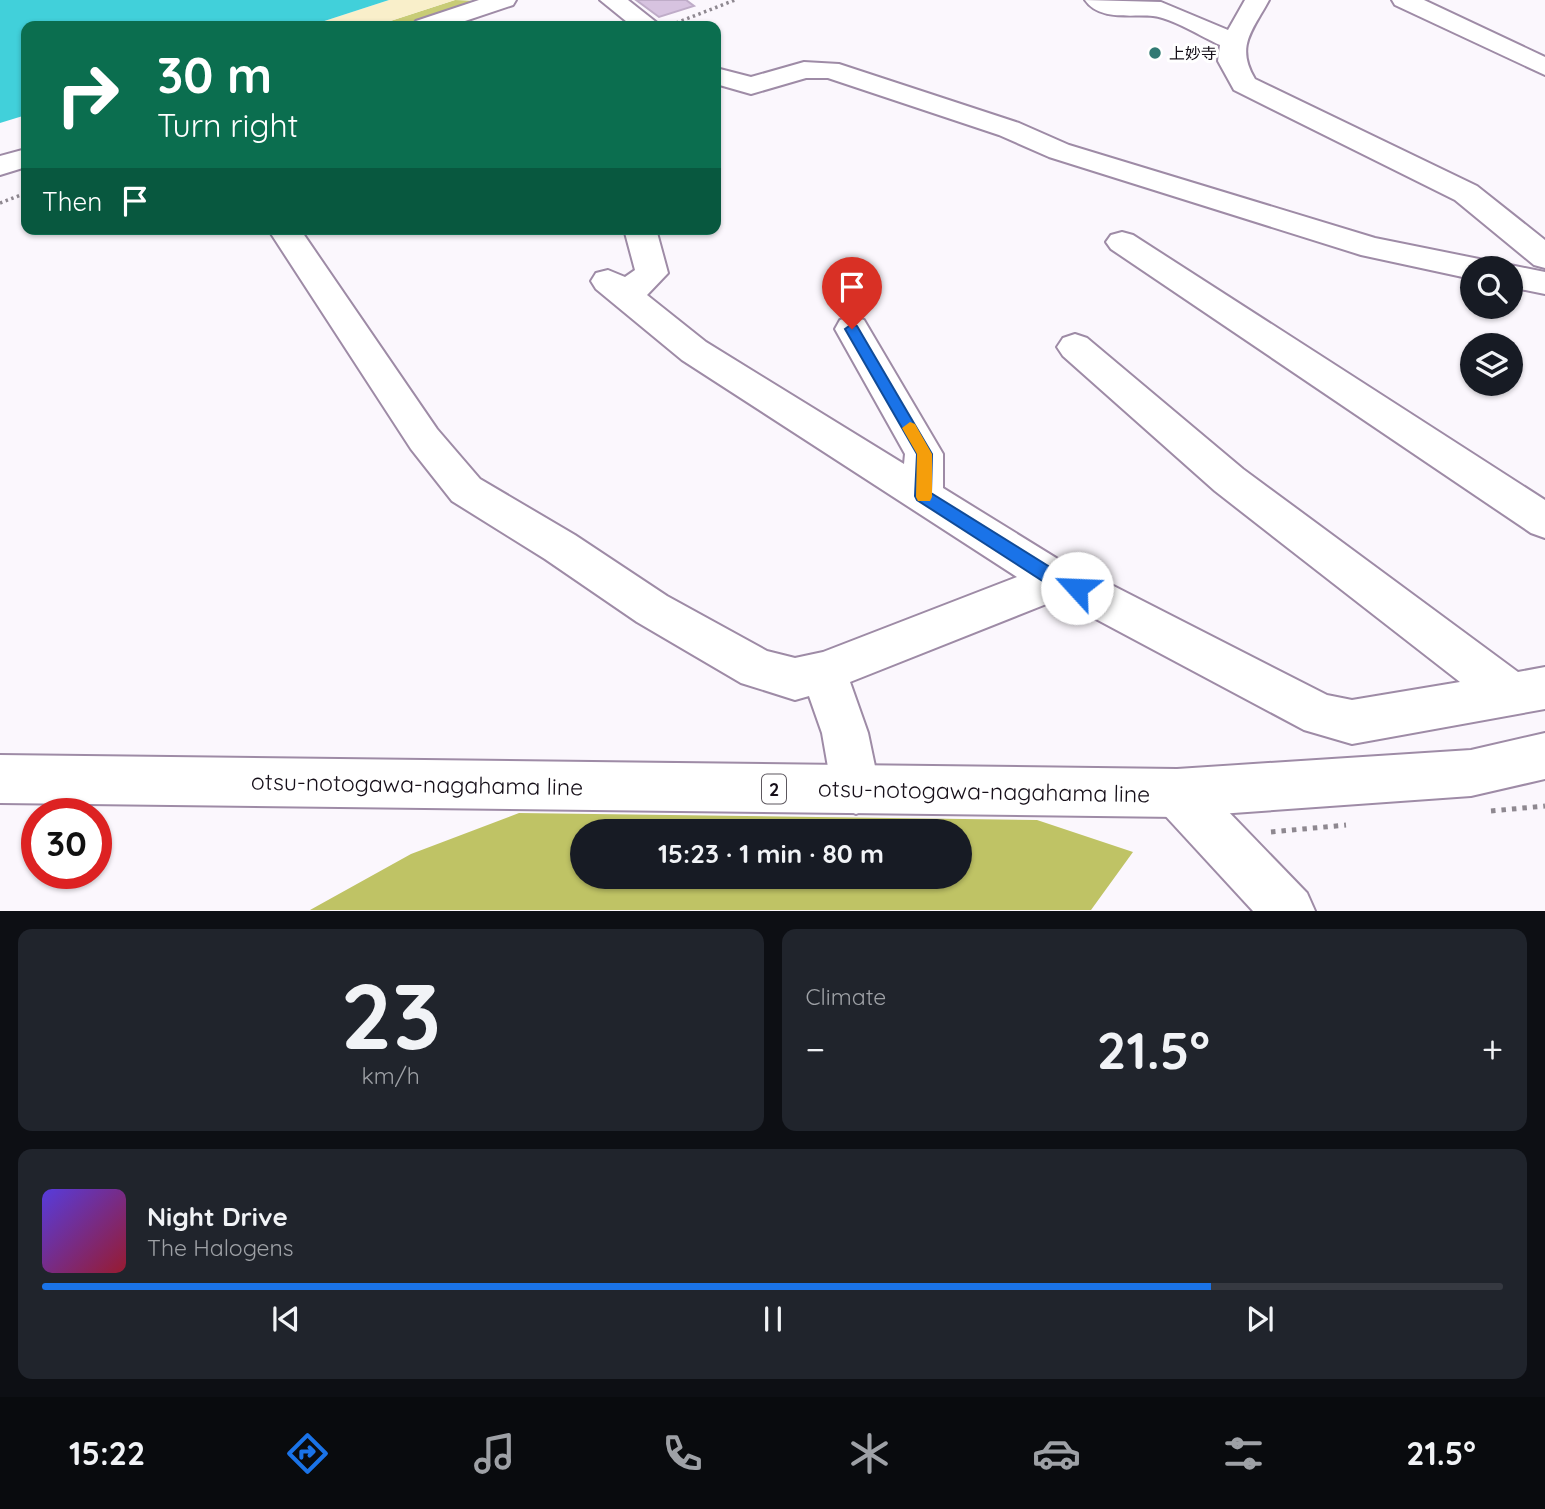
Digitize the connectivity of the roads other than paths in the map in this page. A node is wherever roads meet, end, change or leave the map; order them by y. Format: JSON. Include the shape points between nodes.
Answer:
{"nodes":[{"id":1,"x":504,"y":0,"type":"edge"},
{"id":2,"x":612,"y":0,"type":"edge"},
{"id":3,"x":1097,"y":0,"type":"edge"},
{"id":4,"x":1257,"y":0,"type":"edge"},
{"id":5,"x":1404,"y":0,"type":"edge"},
{"id":6,"x":440,"y":21,"type":"edge"},
{"id":7,"x":641,"y":21,"type":"edge"},
{"id":8,"x":1234,"y":42,"type":"junction"},
{"id":9,"x":1545,"y":66,"type":"edge"},
{"id":10,"x":721,"y":77,"type":"edge"},
{"id":11,"x":21,"y":160,"type":"edge"},
{"id":12,"x":0,"y":166,"type":"edge"},
{"id":13,"x":288,"y":235,"type":"edge"},
{"id":14,"x":642,"y":235,"type":"edge"},
{"id":15,"x":1122,"y":242,"type":"dead end"},
{"id":16,"x":1545,"y":257,"type":"edge"},
{"id":17,"x":1460,"y":266,"type":"edge"},
{"id":18,"x":1523,"y":279,"type":"edge"},
{"id":19,"x":1545,"y":283,"type":"edge"},
{"id":20,"x":852,"y":329,"type":"dead end"},
{"id":21,"x":1075,"y":348,"type":"dead end"},
{"id":22,"x":923,"y":496,"type":"junction"},
{"id":23,"x":1545,"y":521,"type":"edge"},
{"id":24,"x":1061,"y":583,"type":"junction"},
{"id":25,"x":824,"y":672,"type":"junction"},
{"id":26,"x":1529,"y":692,"type":"edge"},
{"id":27,"x":1545,"y":756,"type":"edge"},
{"id":28,"x":0,"y":779,"type":"edge"},
{"id":29,"x":856,"y":790,"type":"junction"},
{"id":30,"x":1177,"y":793,"type":"junction"},
{"id":31,"x":1289,"y":911,"type":"edge"}],
"edges":[{"from":1,"to":6,"type":"street"},
{"from":2,"to":7,"type":"street"},
{"from":3,"to":8,"type":"street","via":[[1114,8],[1161,9]]},
{"from":4,"to":8,"type":"street"},
{"from":5,"to":9,"type":"street"},
{"from":8,"to":16,"type":"street","via":[[1231,61],[1244,84],[1466,193]]},
{"from":10,"to":17,"type":"street","via":[[751,86],[804,70],[831,70],[1130,174],[1372,248]]},
{"from":11,"to":12,"type":"street"},
{"from":13,"to":25,"type":"street","via":[[425,439],[466,490],[652,609],[757,669],[795,679]]},
{"from":14,"to":22,"type":"street","via":[[652,273],[617,288],[694,351]]},
{"from":15,"to":23,"type":"street"},
{"from":18,"to":19,"type":"street"},
{"from":20,"to":22,"type":"street","via":[[925,454]]},
{"from":21,"to":26,"type":"street","via":[[1229,480]]},
{"from":22,"to":24,"type":"street"},
{"from":24,"to":25,"type":"street"},
{"from":24,"to":26,"type":"street","via":[[1320,715],[1352,723]]},
{"from":25,"to":29,"type":"street","via":[[845,733]]},
{"from":27,"to":30,"type":"street","name":"otsu-notogawa-nagahama line","number":"2","via":[[1471,773]]},
{"from":28,"to":29,"type":"street","name":"otsu-notogawa-nagahama line","number":"2"},
{"from":29,"to":30,"type":"street","name":"otsu-notogawa-nagahama line","number":"2"},
{"from":30,"to":31,"type":"street"}]}
